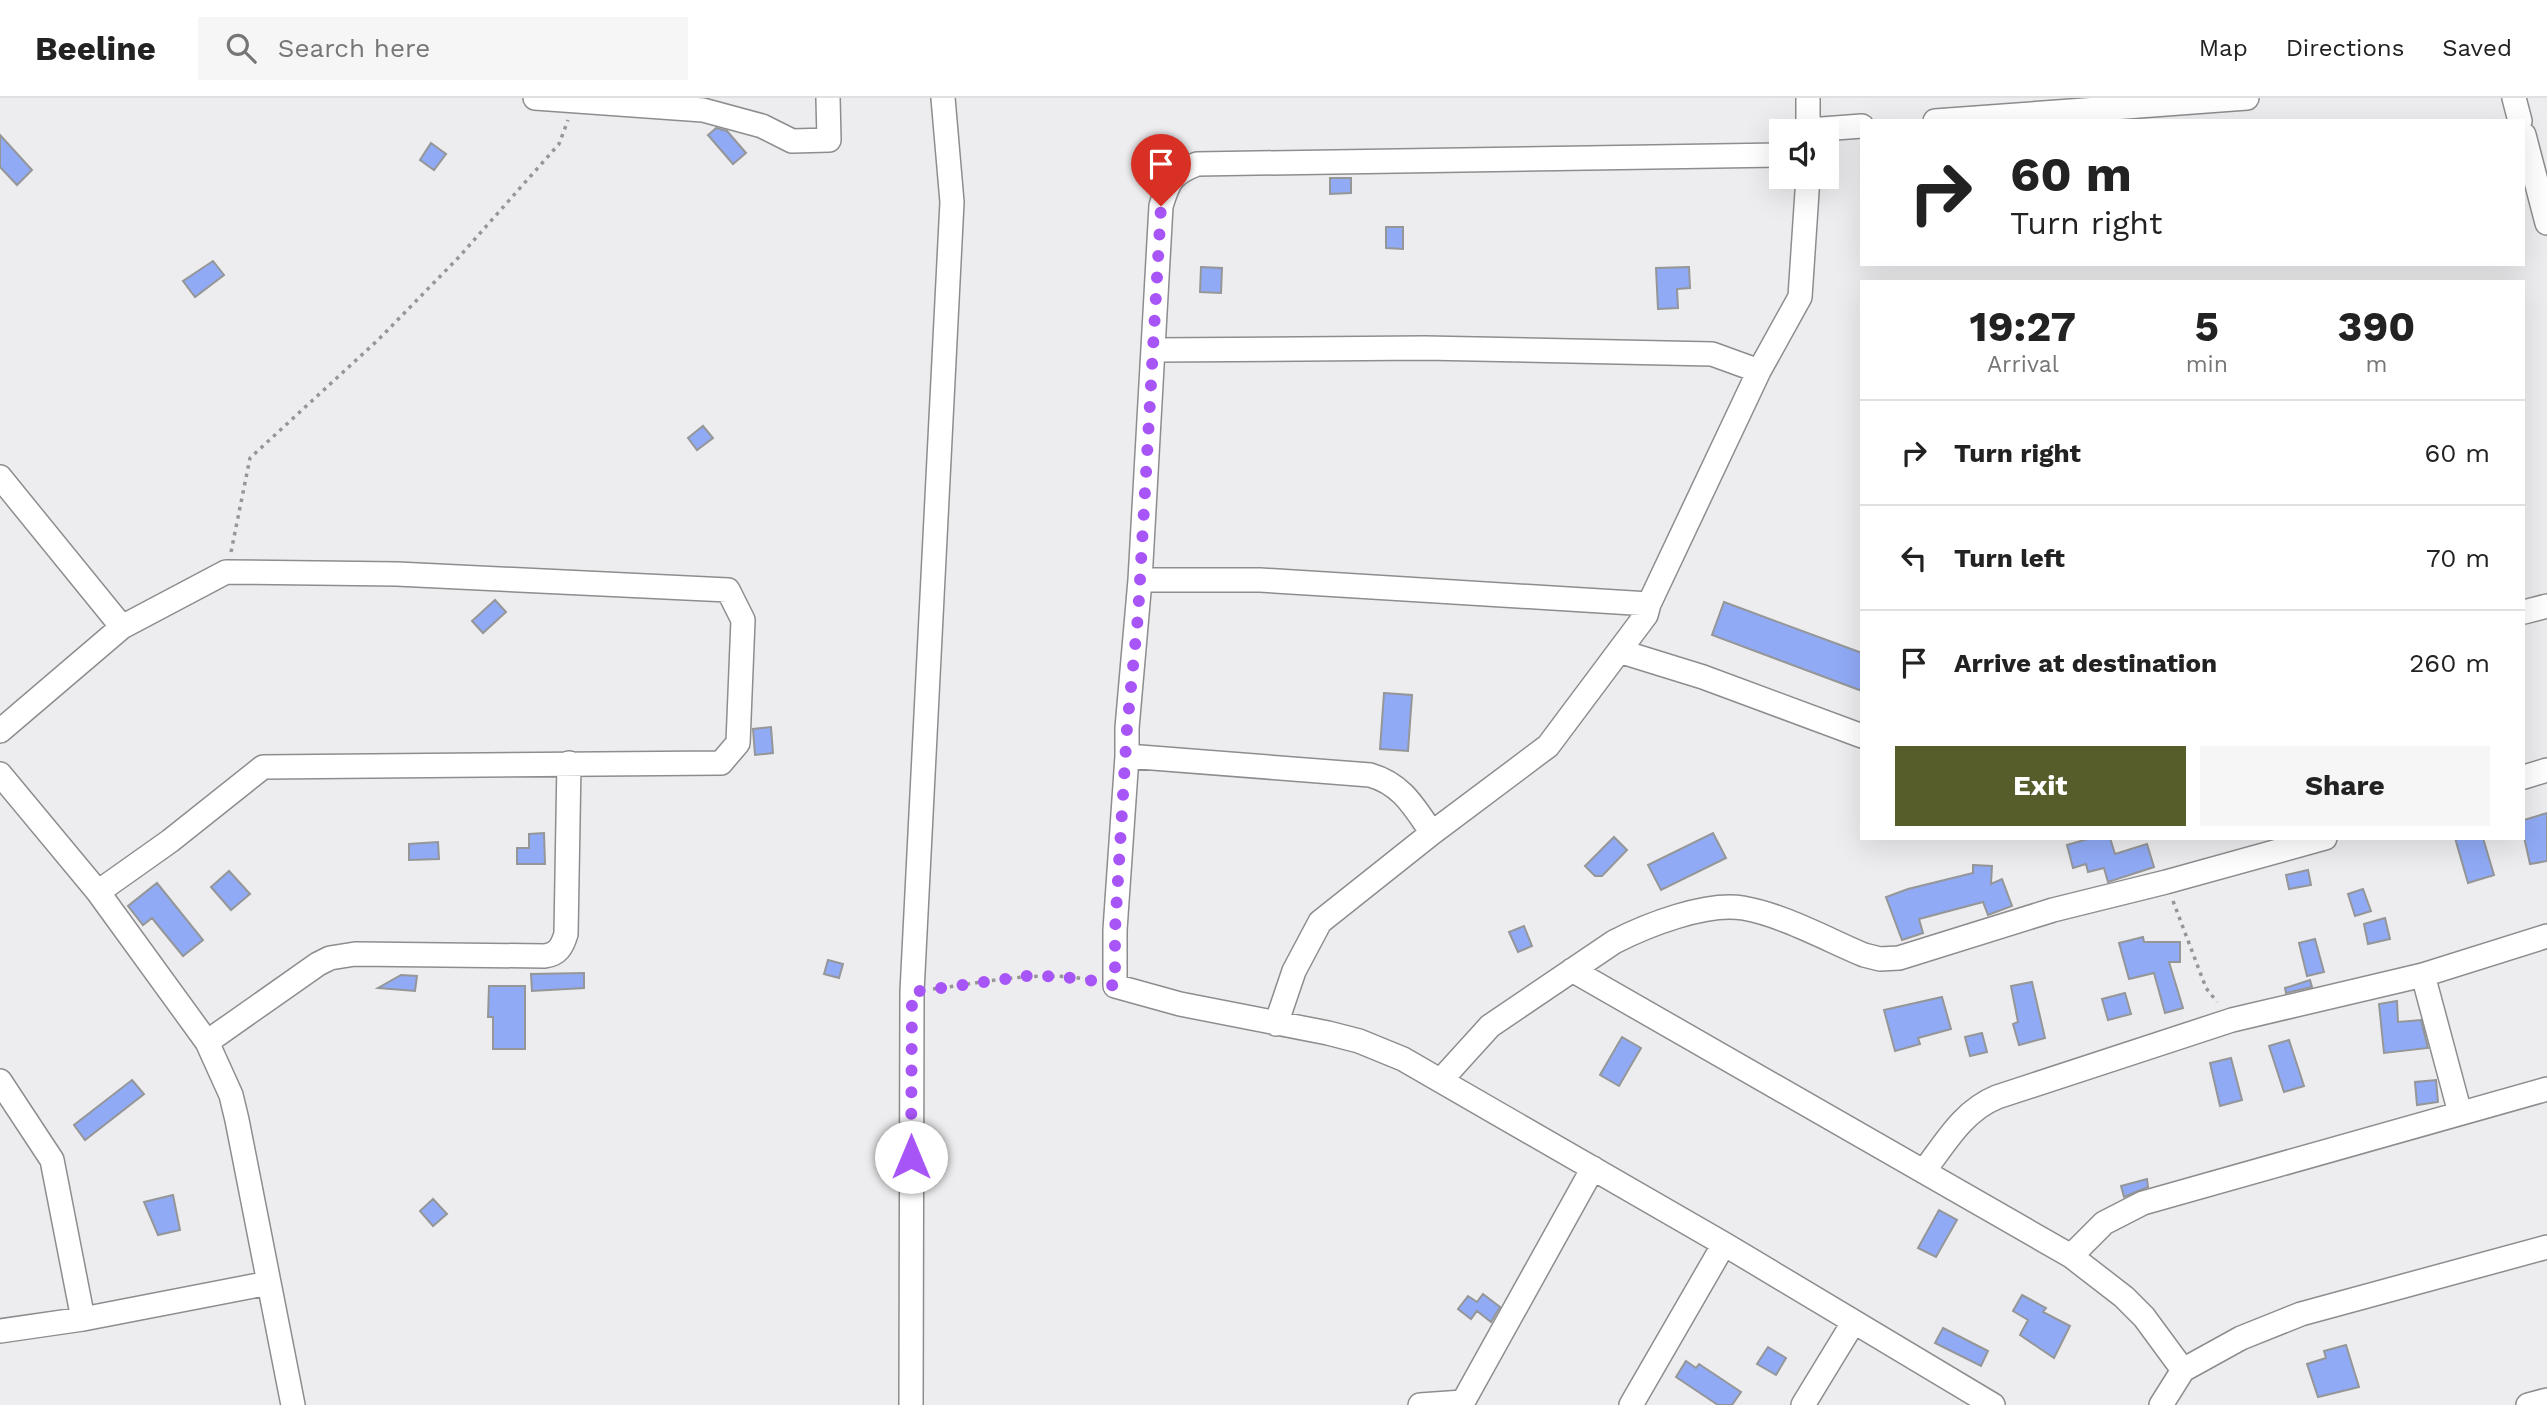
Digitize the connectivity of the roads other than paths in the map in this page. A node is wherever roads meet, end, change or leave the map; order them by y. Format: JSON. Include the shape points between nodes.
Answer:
{"nodes":[{"id":1,"x":536,"y":98,"type":"edge"},
{"id":2,"x":828,"y":98,"type":"edge"},
{"id":3,"x":943,"y":98,"type":"edge"},
{"id":4,"x":1808,"y":98,"type":"edge"},
{"id":5,"x":2247,"y":98,"type":"edge"},
{"id":6,"x":2514,"y":98,"type":"edge"},
{"id":7,"x":1808,"y":119,"type":"edge"},
{"id":8,"x":1961,"y":119,"type":"edge"},
{"id":9,"x":2519,"y":119,"type":"edge"},
{"id":10,"x":1860,"y":126,"type":"edge"},
{"id":11,"x":1839,"y":128,"type":"edge"},
{"id":12,"x":2525,"y":139,"type":"edge"},
{"id":13,"x":1769,"y":155,"type":"edge"},
{"id":14,"x":1807,"y":189,"type":"edge"},
{"id":15,"x":2547,"y":223,"type":"edge"},
{"id":16,"x":1154,"y":350,"type":"junction"},
{"id":17,"x":1759,"y":371,"type":"junction"},
{"id":18,"x":0,"y":477,"type":"edge"},
{"id":19,"x":1140,"y":580,"type":"junction"},
{"id":20,"x":1649,"y":604,"type":"junction"},
{"id":21,"x":2547,"y":606,"type":"edge"},
{"id":22,"x":2525,"y":612,"type":"edge"},
{"id":23,"x":122,"y":627,"type":"junction"},
{"id":24,"x":1619,"y":651,"type":"junction"},
{"id":25,"x":0,"y":732,"type":"edge"},
{"id":26,"x":1860,"y":735,"type":"edge"},
{"id":27,"x":1127,"y":756,"type":"junction"},
{"id":28,"x":569,"y":763,"type":"junction"},
{"id":29,"x":2547,"y":770,"type":"edge"},
{"id":30,"x":0,"y":775,"type":"edge"},
{"id":31,"x":2525,"y":777,"type":"edge"},
{"id":32,"x":1432,"y":833,"type":"junction"},
{"id":33,"x":2318,"y":840,"type":"edge"},
{"id":34,"x":98,"y":892,"type":"junction"},
{"id":35,"x":2547,"y":936,"type":"edge"},
{"id":36,"x":1572,"y":970,"type":"junction"},
{"id":37,"x":2423,"y":975,"type":"junction"},
{"id":38,"x":1276,"y":1024,"type":"junction"},
{"id":39,"x":208,"y":1042,"type":"junction"},
{"id":40,"x":1441,"y":1080,"type":"junction"},
{"id":41,"x":0,"y":1081,"type":"edge"},
{"id":42,"x":2547,"y":1089,"type":"edge"},
{"id":43,"x":2460,"y":1113,"type":"junction"},
{"id":44,"x":1593,"y":1168,"type":"junction"},
{"id":45,"x":1924,"y":1171,"type":"junction"},
{"id":46,"x":1724,"y":1244,"type":"junction"},
{"id":47,"x":2547,"y":1247,"type":"edge"},
{"id":48,"x":2071,"y":1256,"type":"junction"},
{"id":49,"x":269,"y":1283,"type":"junction"},
{"id":50,"x":83,"y":1319,"type":"junction"},
{"id":51,"x":1853,"y":1323,"type":"junction"},
{"id":52,"x":0,"y":1331,"type":"edge"},
{"id":53,"x":2183,"y":1370,"type":"junction"},
{"id":54,"x":2547,"y":1399,"type":"edge"},
{"id":55,"x":293,"y":1405,"type":"edge"},
{"id":56,"x":911,"y":1405,"type":"edge"},
{"id":57,"x":1420,"y":1405,"type":"edge"},
{"id":58,"x":1631,"y":1405,"type":"edge"},
{"id":59,"x":1803,"y":1405,"type":"edge"},
{"id":60,"x":1993,"y":1405,"type":"edge"},
{"id":61,"x":2161,"y":1405,"type":"edge"},
{"id":62,"x":2528,"y":1405,"type":"edge"}],
"edges":[{"from":1,"to":2,"type":"street","via":[[703,110],[762,126],[792,141],[829,140]]},
{"from":3,"to":56,"type":"street","via":[[952,202],[912,992]]},
{"from":4,"to":7,"type":"street"},
{"from":5,"to":8,"type":"street"},
{"from":6,"to":9,"type":"street"},
{"from":10,"to":11,"type":"street"},
{"from":12,"to":15,"type":"street"},
{"from":13,"to":16,"type":"street","via":[[1197,164],[1173,177],[1161,206]]},
{"from":14,"to":17,"type":"street","via":[[1800,297]]},
{"from":16,"to":17,"type":"street","via":[[1425,348],[1712,354]]},
{"from":16,"to":19,"type":"street"},
{"from":17,"to":20,"type":"street"},
{"from":18,"to":23,"type":"street"},
{"from":19,"to":20,"type":"street","via":[[1260,580]]},
{"from":19,"to":27,"type":"street"},
{"from":20,"to":24,"type":"street"},
{"from":21,"to":22,"type":"street"},
{"from":23,"to":25,"type":"street"},
{"from":23,"to":28,"type":"street","via":[[226,572],[397,574],[728,590],[743,620],[740,702],[738,743],[721,763]]},
{"from":24,"to":26,"type":"street"},
{"from":24,"to":32,"type":"street","via":[[1548,746]]},
{"from":27,"to":32,"type":"street","via":[[1386,779]]},
{"from":27,"to":38,"type":"street","via":[[1115,986]]},
{"from":28,"to":34,"type":"street","via":[[263,767]]},
{"from":28,"to":39,"type":"street","via":[[566,934],[557,952],[545,956],[339,956],[318,964]]},
{"from":29,"to":31,"type":"street"},
{"from":30,"to":34,"type":"street"},
{"from":32,"to":38,"type":"street","via":[[1320,922],[1294,971]]},
{"from":33,"to":36,"type":"street","via":[[2053,910],[1899,958],[1864,955],[1764,913],[1721,907],[1634,932]]},
{"from":34,"to":39,"type":"street"},
{"from":35,"to":37,"type":"street"},
{"from":36,"to":40,"type":"street","via":[[1490,1026]]},
{"from":36,"to":45,"type":"street"},
{"from":37,"to":43,"type":"street"},
{"from":37,"to":45,"type":"street","via":[[2232,1020],[1980,1104]]},
{"from":38,"to":40,"type":"street","via":[[1359,1041]]},
{"from":39,"to":49,"type":"street","via":[[231,1095]]},
{"from":40,"to":44,"type":"street"},
{"from":41,"to":50,"type":"street","via":[[52,1160]]},
{"from":42,"to":43,"type":"street"},
{"from":43,"to":48,"type":"street","via":[[2143,1203],[2104,1223]]},
{"from":44,"to":46,"type":"street"},
{"from":44,"to":57,"type":"street","via":[[1463,1402]]},
{"from":45,"to":48,"type":"street"},
{"from":46,"to":51,"type":"street"},
{"from":46,"to":58,"type":"street"},
{"from":47,"to":53,"type":"street","via":[[2301,1314],[2241,1338]]},
{"from":48,"to":53,"type":"street","via":[[2144,1317]]},
{"from":49,"to":50,"type":"street"},
{"from":49,"to":55,"type":"street"},
{"from":50,"to":52,"type":"street"},
{"from":51,"to":59,"type":"street"},
{"from":51,"to":60,"type":"street"},
{"from":53,"to":61,"type":"street"},
{"from":54,"to":62,"type":"street"}]}
